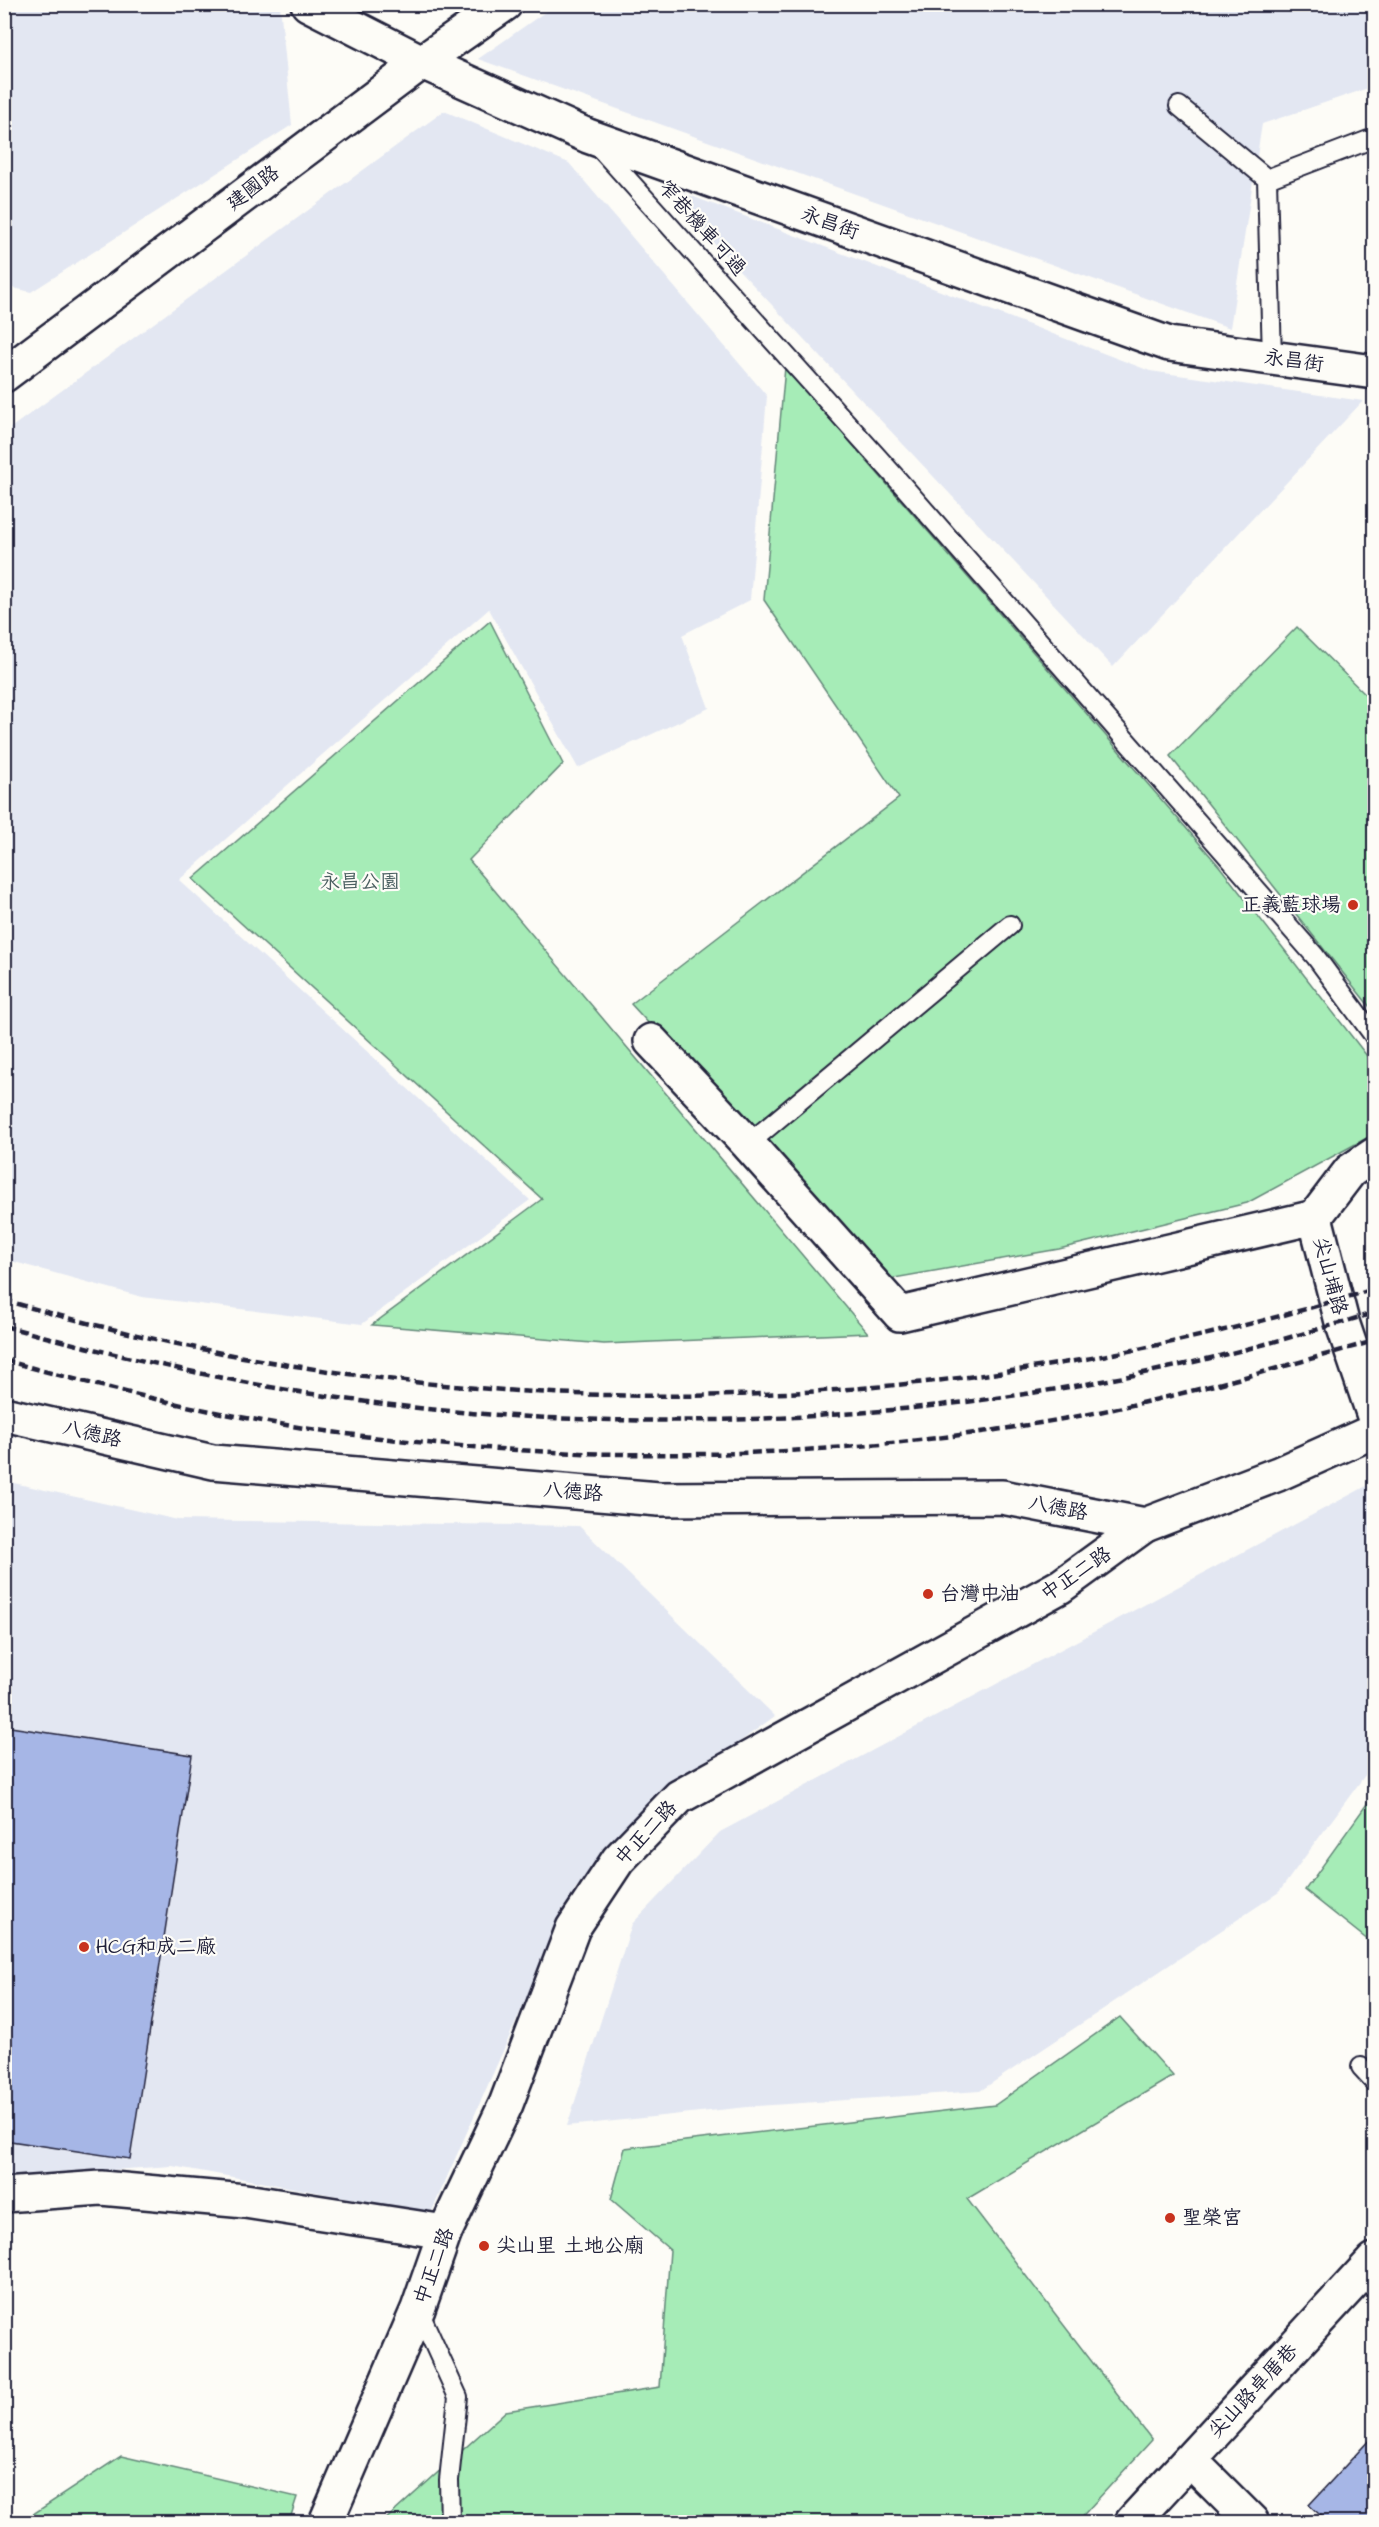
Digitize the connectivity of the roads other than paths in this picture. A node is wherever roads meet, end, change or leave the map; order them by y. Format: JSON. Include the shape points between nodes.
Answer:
{"nodes":[{"id":1,"x":308,"y":4,"type":"edge"},
{"id":2,"x":505,"y":4,"type":"edge"},
{"id":3,"x":422,"y":62,"type":"junction"},
{"id":4,"x":1179,"y":106,"type":"dead end"},
{"id":5,"x":588,"y":136,"type":"junction"},
{"id":6,"x":1374,"y":138,"type":"edge"},
{"id":7,"x":1267,"y":179,"type":"junction"},
{"id":8,"x":1272,"y":358,"type":"junction"},
{"id":9,"x":1374,"y":372,"type":"edge"},
{"id":10,"x":4,"y":375,"type":"edge"},
{"id":11,"x":1010,"y":925,"type":"dead end"},
{"id":12,"x":1374,"y":1036,"type":"edge"},
{"id":13,"x":651,"y":1041,"type":"dead end"},
{"id":14,"x":748,"y":1144,"type":"junction"},
{"id":15,"x":1374,"y":1155,"type":"edge"},
{"id":16,"x":1314,"y":1217,"type":"junction"},
{"id":17,"x":4,"y":1414,"type":"edge"},
{"id":18,"x":1374,"y":1416,"type":"edge"},
{"id":19,"x":1374,"y":1431,"type":"edge"},
{"id":20,"x":1145,"y":1525,"type":"junction"},
{"id":21,"x":1361,"y":2067,"type":"dead end"},
{"id":22,"x":1374,"y":2081,"type":"edge"},
{"id":23,"x":4,"y":2195,"type":"edge"},
{"id":24,"x":445,"y":2232,"type":"junction"},
{"id":25,"x":1374,"y":2259,"type":"edge"},
{"id":26,"x":418,"y":2309,"type":"junction"},
{"id":27,"x":1190,"y":2460,"type":"junction"},
{"id":28,"x":326,"y":2523,"type":"edge"},
{"id":29,"x":450,"y":2523,"type":"edge"},
{"id":30,"x":1132,"y":2523,"type":"edge"},
{"id":31,"x":1252,"y":2523,"type":"edge"}],
"edges":[{"from":1,"to":3,"type":"street","name":"永昌街"},
{"from":2,"to":3,"type":"street","name":"建國路"},
{"from":3,"to":5,"type":"street","name":"永昌街"},
{"from":3,"to":10,"type":"street","name":"建國路"},
{"from":4,"to":7,"type":"lane"},
{"from":5,"to":8,"type":"street","name":"永昌街","via":[[1169,344]]},
{"from":5,"to":12,"type":"lane","name":"窄巷機車可過","via":[[1314,956]]},
{"from":6,"to":7,"type":"lane"},
{"from":7,"to":8,"type":"lane"},
{"from":8,"to":9,"type":"street","name":"永昌街"},
{"from":11,"to":14,"type":"lane"},
{"from":13,"to":14,"type":"street"},
{"from":14,"to":16,"type":"street","via":[[900,1314]]},
{"from":15,"to":16,"type":"street","name":"尖山埔路","via":[[1350,1170]]},
{"from":16,"to":18,"type":"street","name":"尖山埔路","via":[[1342,1322]]},
{"from":17,"to":20,"type":"street","name":"八德路","via":[[213,1462],[659,1498],[1002,1497]]},
{"from":19,"to":20,"type":"street","name":"中正二路","via":[[1278,1474]]},
{"from":20,"to":24,"type":"street","name":"中正二路","via":[[1061,1586],[679,1797],[618,1860],[573,1928],[506,2104]]},
{"from":21,"to":22,"type":"lane"},
{"from":23,"to":24,"type":"street","via":[[112,2189],[245,2201]]},
{"from":24,"to":26,"type":"street","name":"中正二路"},
{"from":25,"to":27,"type":"street","name":"尖山路卓厝巷"},
{"from":26,"to":28,"type":"street","name":"中正二路"},
{"from":26,"to":29,"type":"lane","via":[[458,2397],[449,2480]]},
{"from":27,"to":30,"type":"street","name":"尖山路卓厝巷"},
{"from":27,"to":31,"type":"street"}]}
